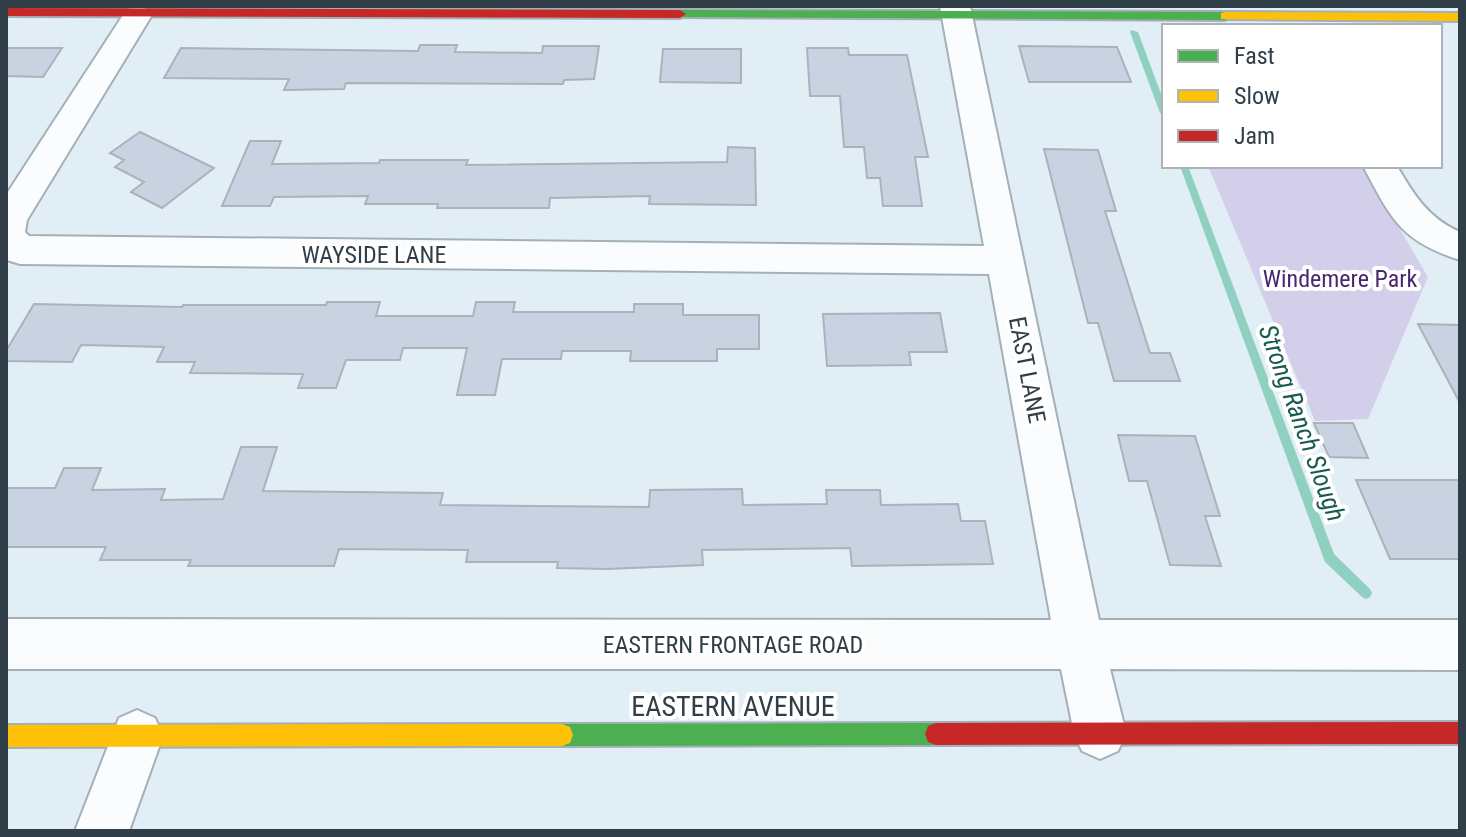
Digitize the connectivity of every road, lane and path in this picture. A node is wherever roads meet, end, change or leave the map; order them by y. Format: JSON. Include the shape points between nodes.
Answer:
{"nodes":[{"id":1,"x":956,"y":11,"type":"edge"},
{"id":2,"x":6,"y":12,"type":"edge"},
{"id":3,"x":137,"y":15,"type":"junction"},
{"id":4,"x":1460,"y":17,"type":"edge"},
{"id":5,"x":1297,"y":21,"type":"edge"},
{"id":6,"x":1381,"y":168,"type":"edge"},
{"id":7,"x":1460,"y":246,"type":"edge"},
{"id":8,"x":1006,"y":260,"type":"junction"},
{"id":9,"x":6,"y":644,"type":"edge"},
{"id":10,"x":1080,"y":645,"type":"junction"},
{"id":11,"x":1460,"y":645,"type":"edge"},
{"id":12,"x":1100,"y":733,"type":"junction"},
{"id":13,"x":1460,"y":733,"type":"edge"},
{"id":14,"x":6,"y":736,"type":"edge"},
{"id":15,"x":137,"y":736,"type":"junction"},
{"id":16,"x":102,"y":831,"type":"edge"}],
"edges":[{"from":1,"to":3,"type":"street"},
{"from":1,"to":5,"type":"street"},
{"from":1,"to":8,"type":"street","name":"EAST LANE"},
{"from":2,"to":3,"type":"street"},
{"from":3,"to":8,"type":"street","name":"WAYSIDE LANE","via":[[9,219],[6,236],[20,250]]},
{"from":4,"to":5,"type":"street"},
{"from":6,"to":7,"type":"street","via":[[1422,231]]},
{"from":8,"to":10,"type":"street","name":"EAST LANE"},
{"from":9,"to":10,"type":"street","name":"EASTERN FRONTAGE ROAD"},
{"from":10,"to":11,"type":"street","name":"EASTERN FRONTAGE ROAD"},
{"from":10,"to":12,"type":"street","name":"EAST LANE"},
{"from":12,"to":13,"type":"street","name":"EASTERN AVENUE"},
{"from":12,"to":15,"type":"street","name":"EASTERN AVENUE"},
{"from":14,"to":15,"type":"street","name":"EASTERN AVENUE"},
{"from":15,"to":16,"type":"street"}]}
